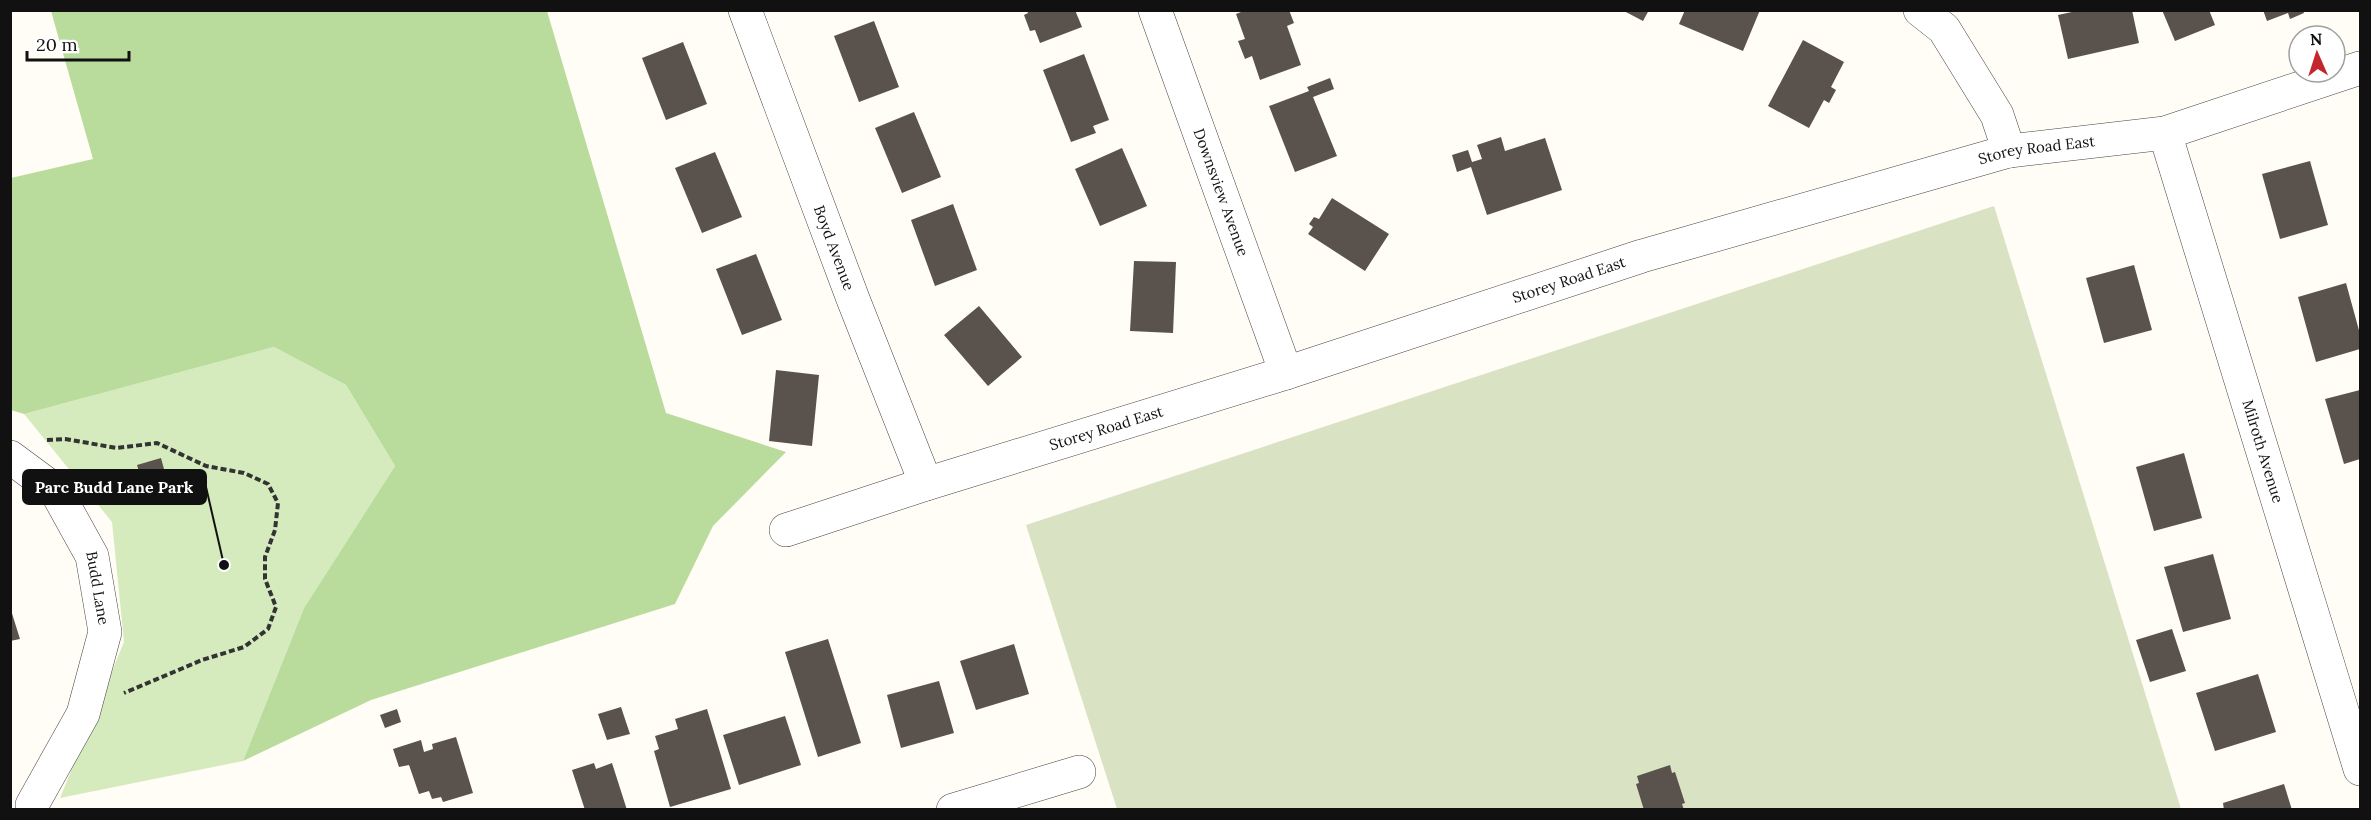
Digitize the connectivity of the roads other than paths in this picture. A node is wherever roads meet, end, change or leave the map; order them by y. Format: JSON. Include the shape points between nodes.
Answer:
{"nodes":[{"id":1,"x":745,"y":10,"type":"edge"},
{"id":2,"x":1155,"y":10,"type":"edge"},
{"id":3,"x":1920,"y":10,"type":"edge"},
{"id":4,"x":2361,"y":68,"type":"edge"},
{"id":5,"x":2165,"y":133,"type":"junction"},
{"id":6,"x":2009,"y":151,"type":"junction"},
{"id":7,"x":1286,"y":373,"type":"junction"},
{"id":8,"x":10,"y":457,"type":"edge"},
{"id":9,"x":926,"y":484,"type":"junction"},
{"id":10,"x":786,"y":530,"type":"dead end"},
{"id":11,"x":2361,"y":769,"type":"edge"},
{"id":12,"x":1079,"y":772,"type":"dead end"},
{"id":13,"x":27,"y":808,"type":"edge"},
{"id":14,"x":953,"y":810,"type":"edge"}],
"edges":[{"from":1,"to":9,"type":"street","name":"Boyd Avenue"},
{"from":2,"to":7,"type":"street","name":"Downsview Avenue"},
{"from":3,"to":6,"type":"street","via":[[1944,29],[1997,115]]},
{"from":4,"to":5,"type":"street","name":"Storey Road East"},
{"from":5,"to":6,"type":"street","name":"Storey Road East"},
{"from":5,"to":11,"type":"street","name":"Milroth Avenue"},
{"from":6,"to":7,"type":"street","name":"Storey Road East","via":[[1642,256]]},
{"from":7,"to":9,"type":"street","name":"Storey Road East"},
{"from":8,"to":13,"type":"street","name":"Budd Lane","via":[[56,491],[92,556],[105,632],[83,714]]},
{"from":9,"to":10,"type":"street","name":"Storey Road East"},
{"from":12,"to":14,"type":"street"}]}
